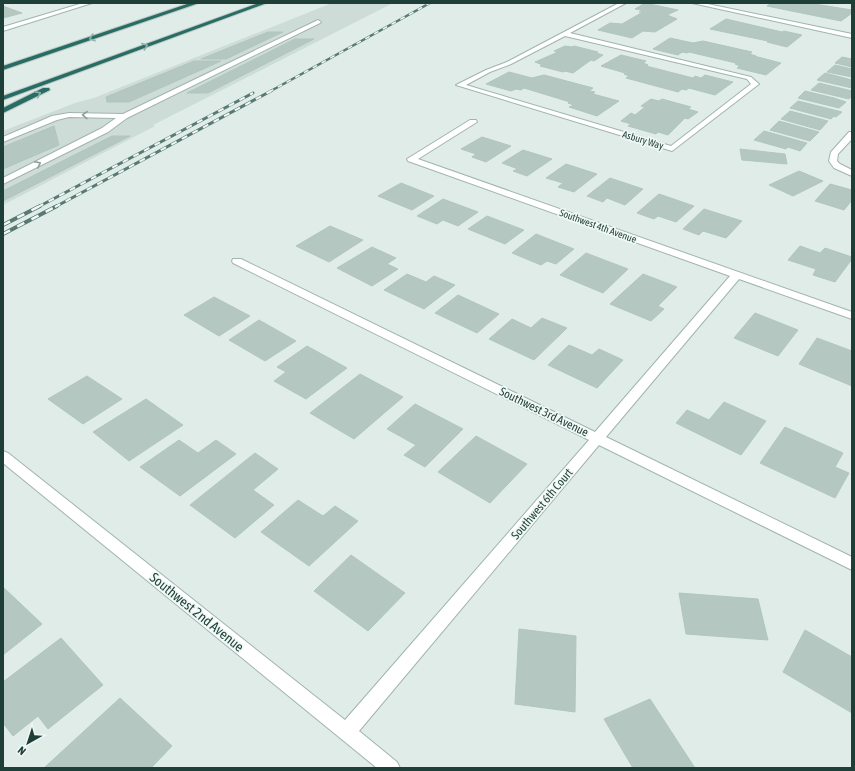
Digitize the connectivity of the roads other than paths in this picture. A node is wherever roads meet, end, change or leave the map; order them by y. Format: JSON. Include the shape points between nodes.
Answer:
{"nodes":[{"id":1,"x":90,"y":3,"type":"edge"},
{"id":2,"x":196,"y":3,"type":"edge"},
{"id":3,"x":264,"y":3,"type":"edge"},
{"id":4,"x":623,"y":3,"type":"edge"},
{"id":5,"x":695,"y":3,"type":"edge"},
{"id":6,"x":318,"y":22,"type":"dead end"},
{"id":7,"x":3,"y":29,"type":"edge"},
{"id":8,"x":565,"y":34,"type":"junction"},
{"id":9,"x":852,"y":36,"type":"edge"},
{"id":10,"x":109,"y":60,"type":"junction"},
{"id":11,"x":3,"y":68,"type":"edge"},
{"id":12,"x":3,"y":98,"type":"edge"},
{"id":13,"x":3,"y":111,"type":"edge"},
{"id":14,"x":124,"y":116,"type":"junction"},
{"id":15,"x":473,"y":122,"type":"dead end"},
{"id":16,"x":852,"y":134,"type":"edge"},
{"id":17,"x":3,"y":140,"type":"edge"},
{"id":18,"x":852,"y":173,"type":"edge"},
{"id":19,"x":3,"y":181,"type":"edge"},
{"id":20,"x":237,"y":261,"type":"dead end"},
{"id":21,"x":737,"y":276,"type":"junction"},
{"id":22,"x":852,"y":316,"type":"edge"},
{"id":23,"x":597,"y":438,"type":"junction"},
{"id":24,"x":3,"y":456,"type":"edge"},
{"id":25,"x":852,"y":564,"type":"edge"},
{"id":26,"x":347,"y":732,"type":"junction"},
{"id":27,"x":391,"y":768,"type":"edge"}],
"edges":[{"from":1,"to":7,"type":"street"},
{"from":2,"to":11,"type":"highway","one_way":true},
{"from":10,"to":3,"type":"highway","one_way":true},
{"from":4,"to":8,"type":"street","name":"Asbury Way"},
{"from":5,"to":9,"type":"street"},
{"from":6,"to":14,"type":"street"},
{"from":8,"to":8,"type":"street","name":"Asbury Way","via":[[749,78],[755,84],[672,149],[460,85]]},
{"from":10,"to":12,"type":"highway"},
{"from":13,"to":10,"type":"highway","one_way":true},
{"from":14,"to":17,"type":"street","one_way":true,"via":[[69,115],[55,118]]},
{"from":19,"to":14,"type":"street","one_way":true,"via":[[105,130]]},
{"from":15,"to":21,"type":"street","name":"Southwest 4th Avenue","via":[[411,159]]},
{"from":16,"to":18,"type":"street","via":[[834,154],[833,161],[837,166]]},
{"from":20,"to":23,"type":"street","name":"Southwest 3rd Avenue"},
{"from":21,"to":22,"type":"street","name":"Southwest 4th Avenue"},
{"from":21,"to":23,"type":"street","name":"Southwest 6th Court"},
{"from":23,"to":25,"type":"street","name":"Southwest 3rd Avenue"},
{"from":23,"to":26,"type":"street","name":"Southwest 6th Court"},
{"from":24,"to":26,"type":"street","name":"Southwest 2nd Avenue"},
{"from":26,"to":27,"type":"street","name":"Southwest 2nd Avenue"}]}
